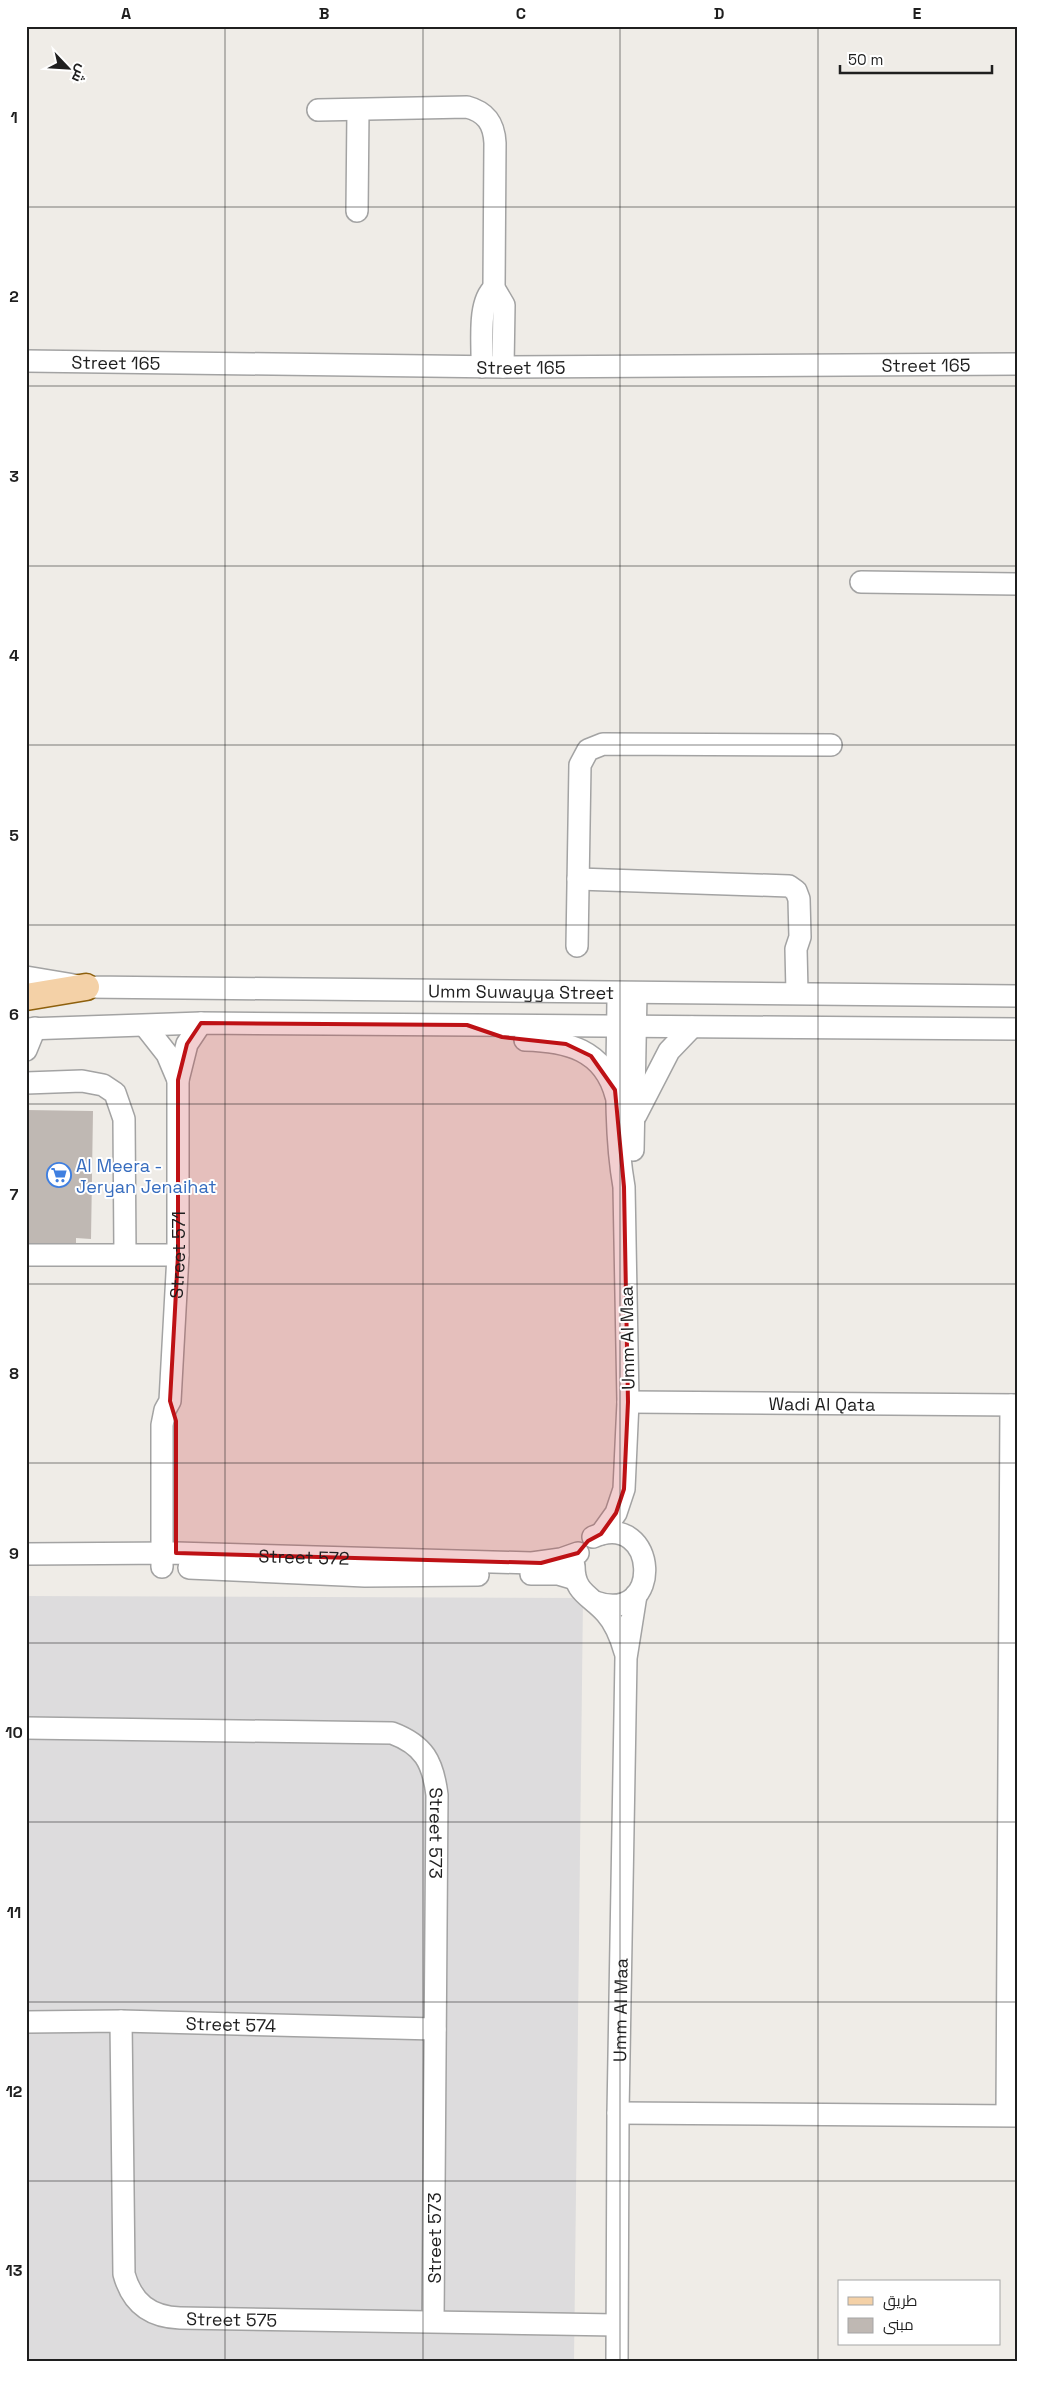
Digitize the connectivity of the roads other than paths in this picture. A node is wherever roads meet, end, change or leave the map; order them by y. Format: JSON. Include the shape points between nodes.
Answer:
{"nodes":[{"id":1,"x":318,"y":110,"type":"dead end"},
{"id":2,"x":358,"y":110,"type":"junction"},
{"id":3,"x":357,"y":211,"type":"dead end"},
{"id":4,"x":494,"y":288,"type":"junction"},
{"id":5,"x":26,"y":361,"type":"edge"},
{"id":6,"x":1017,"y":364,"type":"edge"},
{"id":7,"x":482,"y":367,"type":"junction"},
{"id":8,"x":503,"y":367,"type":"junction"},
{"id":9,"x":861,"y":582,"type":"dead end"},
{"id":10,"x":1017,"y":584,"type":"edge"},
{"id":11,"x":831,"y":744,"type":"dead end"},
{"id":12,"x":578,"y":879,"type":"junction"},
{"id":13,"x":577,"y":946,"type":"dead end"},
{"id":14,"x":26,"y":977,"type":"edge"},
{"id":15,"x":86,"y":987,"type":"junction"},
{"id":16,"x":803,"y":992,"type":"junction"},
{"id":17,"x":627,"y":993,"type":"junction"},
{"id":18,"x":1017,"y":996,"type":"edge"},
{"id":19,"x":26,"y":997,"type":"edge"},
{"id":20,"x":201,"y":1023,"type":"junction"},
{"id":21,"x":467,"y":1025,"type":"junction"},
{"id":22,"x":145,"y":1026,"type":"junction"},
{"id":23,"x":626,"y":1026,"type":"junction"},
{"id":24,"x":692,"y":1027,"type":"junction"},
{"id":25,"x":31,"y":1029,"type":"edge"},
{"id":26,"x":1017,"y":1029,"type":"edge"},
{"id":27,"x":26,"y":1050,"type":"edge"},
{"id":28,"x":178,"y":1080,"type":"junction"},
{"id":29,"x":26,"y":1083,"type":"edge"},
{"id":30,"x":618,"y":1103,"type":"junction"},
{"id":31,"x":634,"y":1119,"type":"junction"},
{"id":32,"x":624,"y":1187,"type":"junction"},
{"id":33,"x":125,"y":1254,"type":"junction"},
{"id":34,"x":26,"y":1255,"type":"edge"},
{"id":35,"x":178,"y":1255,"type":"junction"},
{"id":36,"x":628,"y":1402,"type":"junction"},
{"id":37,"x":1014,"y":1406,"type":"edge"},
{"id":38,"x":624,"y":1489,"type":"junction"},
{"id":39,"x":601,"y":1534,"type":"junction"},
{"id":40,"x":636,"y":1544,"type":"junction"},
{"id":41,"x":578,"y":1553,"type":"junction"},
{"id":42,"x":26,"y":1554,"type":"edge"},
{"id":43,"x":169,"y":1560,"type":"junction"},
{"id":44,"x":26,"y":1566,"type":"edge"},
{"id":45,"x":575,"y":1579,"type":"junction"},
{"id":46,"x":636,"y":1595,"type":"junction"},
{"id":47,"x":594,"y":1602,"type":"junction"},
{"id":48,"x":626,"y":1658,"type":"junction"},
{"id":49,"x":26,"y":1728,"type":"edge"},
{"id":50,"x":121,"y":2021,"type":"junction"},
{"id":51,"x":26,"y":2022,"type":"edge"},
{"id":52,"x":435,"y":2029,"type":"junction"},
{"id":53,"x":618,"y":2113,"type":"junction"},
{"id":54,"x":1012,"y":2116,"type":"edge"},
{"id":55,"x":433,"y":2320,"type":"junction"},
{"id":56,"x":616,"y":2325,"type":"junction"},
{"id":57,"x":617,"y":2362,"type":"edge"}],
"edges":[{"from":1,"to":2,"type":"street"},
{"from":2,"to":3,"type":"street"},
{"from":2,"to":4,"type":"street","via":[[467,107],[477,110],[491,123],[495,142]]},
{"from":4,"to":7,"type":"street","via":[[484,304]]},
{"from":4,"to":8,"type":"street","via":[[504,305]]},
{"from":5,"to":7,"type":"street","name":"Street 165"},
{"from":6,"to":8,"type":"street","name":"Street 165"},
{"from":7,"to":8,"type":"street","name":"Street 165"},
{"from":9,"to":10,"type":"street"},
{"from":11,"to":12,"type":"street","via":[[603,744],[592,747],[584,754],[580,765]]},
{"from":12,"to":13,"type":"street"},
{"from":12,"to":16,"type":"street","via":[[785,884],[793,888],[798,895],[800,937],[796,949]]},
{"from":14,"to":15,"type":"street","name":"Umm Suwayya Street"},
{"from":15,"to":17,"type":"street","name":"Umm Suwayya Street"},
{"from":15,"to":19,"type":"main road"},
{"from":16,"to":17,"type":"street","name":"Umm Suwayya Street"},
{"from":16,"to":18,"type":"street","name":"Umm Suwayya Street"},
{"from":17,"to":23,"type":"street","name":"Umm Al Maa"},
{"from":20,"to":21,"type":"street","name":"Umm Suwayya Street"},
{"from":20,"to":22,"type":"street","name":"Umm Suwayya Street"},
{"from":20,"to":28,"type":"street","name":"Street 571","via":[[187,1044]]},
{"from":21,"to":23,"type":"street","name":"Umm Suwayya Street"},
{"from":21,"to":30,"type":"street","via":[[502,1037],[553,1041],[579,1049],[601,1066],[615,1090]]},
{"from":22,"to":25,"type":"street","name":"Umm Suwayya Street"},
{"from":22,"to":28,"type":"street","name":"Street 571","via":[[167,1054]]},
{"from":23,"to":24,"type":"street","name":"Umm Suwayya Street"},
{"from":23,"to":30,"type":"street","name":"Umm Al Maa"},
{"from":23,"to":31,"type":"street","name":"Umm Al Maa"},
{"from":24,"to":26,"type":"street","name":"Umm Suwayya Street"},
{"from":24,"to":31,"type":"street","via":[[675,1042],[666,1056]]},
{"from":25,"to":27,"type":"street"},
{"from":28,"to":35,"type":"street","name":"Street 571"},
{"from":29,"to":33,"type":"street","via":[[82,1081],[103,1085],[115,1093],[124,1119]]},
{"from":30,"to":32,"type":"street","name":"Umm Al Maa"},
{"from":31,"to":32,"type":"street","name":"Umm Al Maa","via":[[632,1156]]},
{"from":32,"to":36,"type":"street","name":"Umm Al Maa"},
{"from":33,"to":34,"type":"street"},
{"from":33,"to":35,"type":"street"},
{"from":35,"to":43,"type":"street","name":"Street 571","via":[[170,1401],[176,1420]]},
{"from":36,"to":37,"type":"street","name":"Wadi Al Qata"},
{"from":36,"to":38,"type":"street","name":"Umm Al Maa"},
{"from":37,"to":54,"type":"street"},
{"from":38,"to":39,"type":"street","name":"Umm Al Maa","via":[[616,1514]]},
{"from":38,"to":40,"type":"street","name":"Umm Al Maa"},
{"from":39,"to":40,"type":"street","via":[[614,1533]]},
{"from":39,"to":41,"type":"street","via":[[588,1541]]},
{"from":40,"to":46,"type":"street","via":[[643,1554],[646,1576]]},
{"from":41,"to":43,"type":"street","name":"Street 572","via":[[553,1561],[532,1563]]},
{"from":41,"to":45,"type":"street"},
{"from":42,"to":43,"type":"street","name":"Street 572"},
{"from":43,"to":44,"type":"street","name":"Street 572"},
{"from":43,"to":45,"type":"street","name":"Street 572","via":[[365,1576],[553,1574]]},
{"from":45,"to":47,"type":"street"},
{"from":46,"to":47,"type":"street","via":[[615,1605]]},
{"from":46,"to":48,"type":"street","name":"Umm Al Maa"},
{"from":47,"to":48,"type":"street","name":"Umm Al Maa","via":[[616,1627]]},
{"from":48,"to":53,"type":"street","name":"Umm Al Maa"},
{"from":49,"to":52,"type":"street","name":"Street 573","via":[[392,1733],[420,1748],[430,1762],[435,1778]]},
{"from":50,"to":51,"type":"street","name":"Street 574"},
{"from":50,"to":52,"type":"street","name":"Street 574"},
{"from":50,"to":55,"type":"street","name":"Street 575","via":[[124,2274],[134,2298],[154,2314],[180,2318]]},
{"from":52,"to":55,"type":"street","name":"Street 573"},
{"from":53,"to":54,"type":"street"},
{"from":53,"to":56,"type":"street","name":"Umm Al Maa"},
{"from":55,"to":56,"type":"street","name":"Street 575"},
{"from":56,"to":57,"type":"street","name":"Umm Al Maa"}]}
